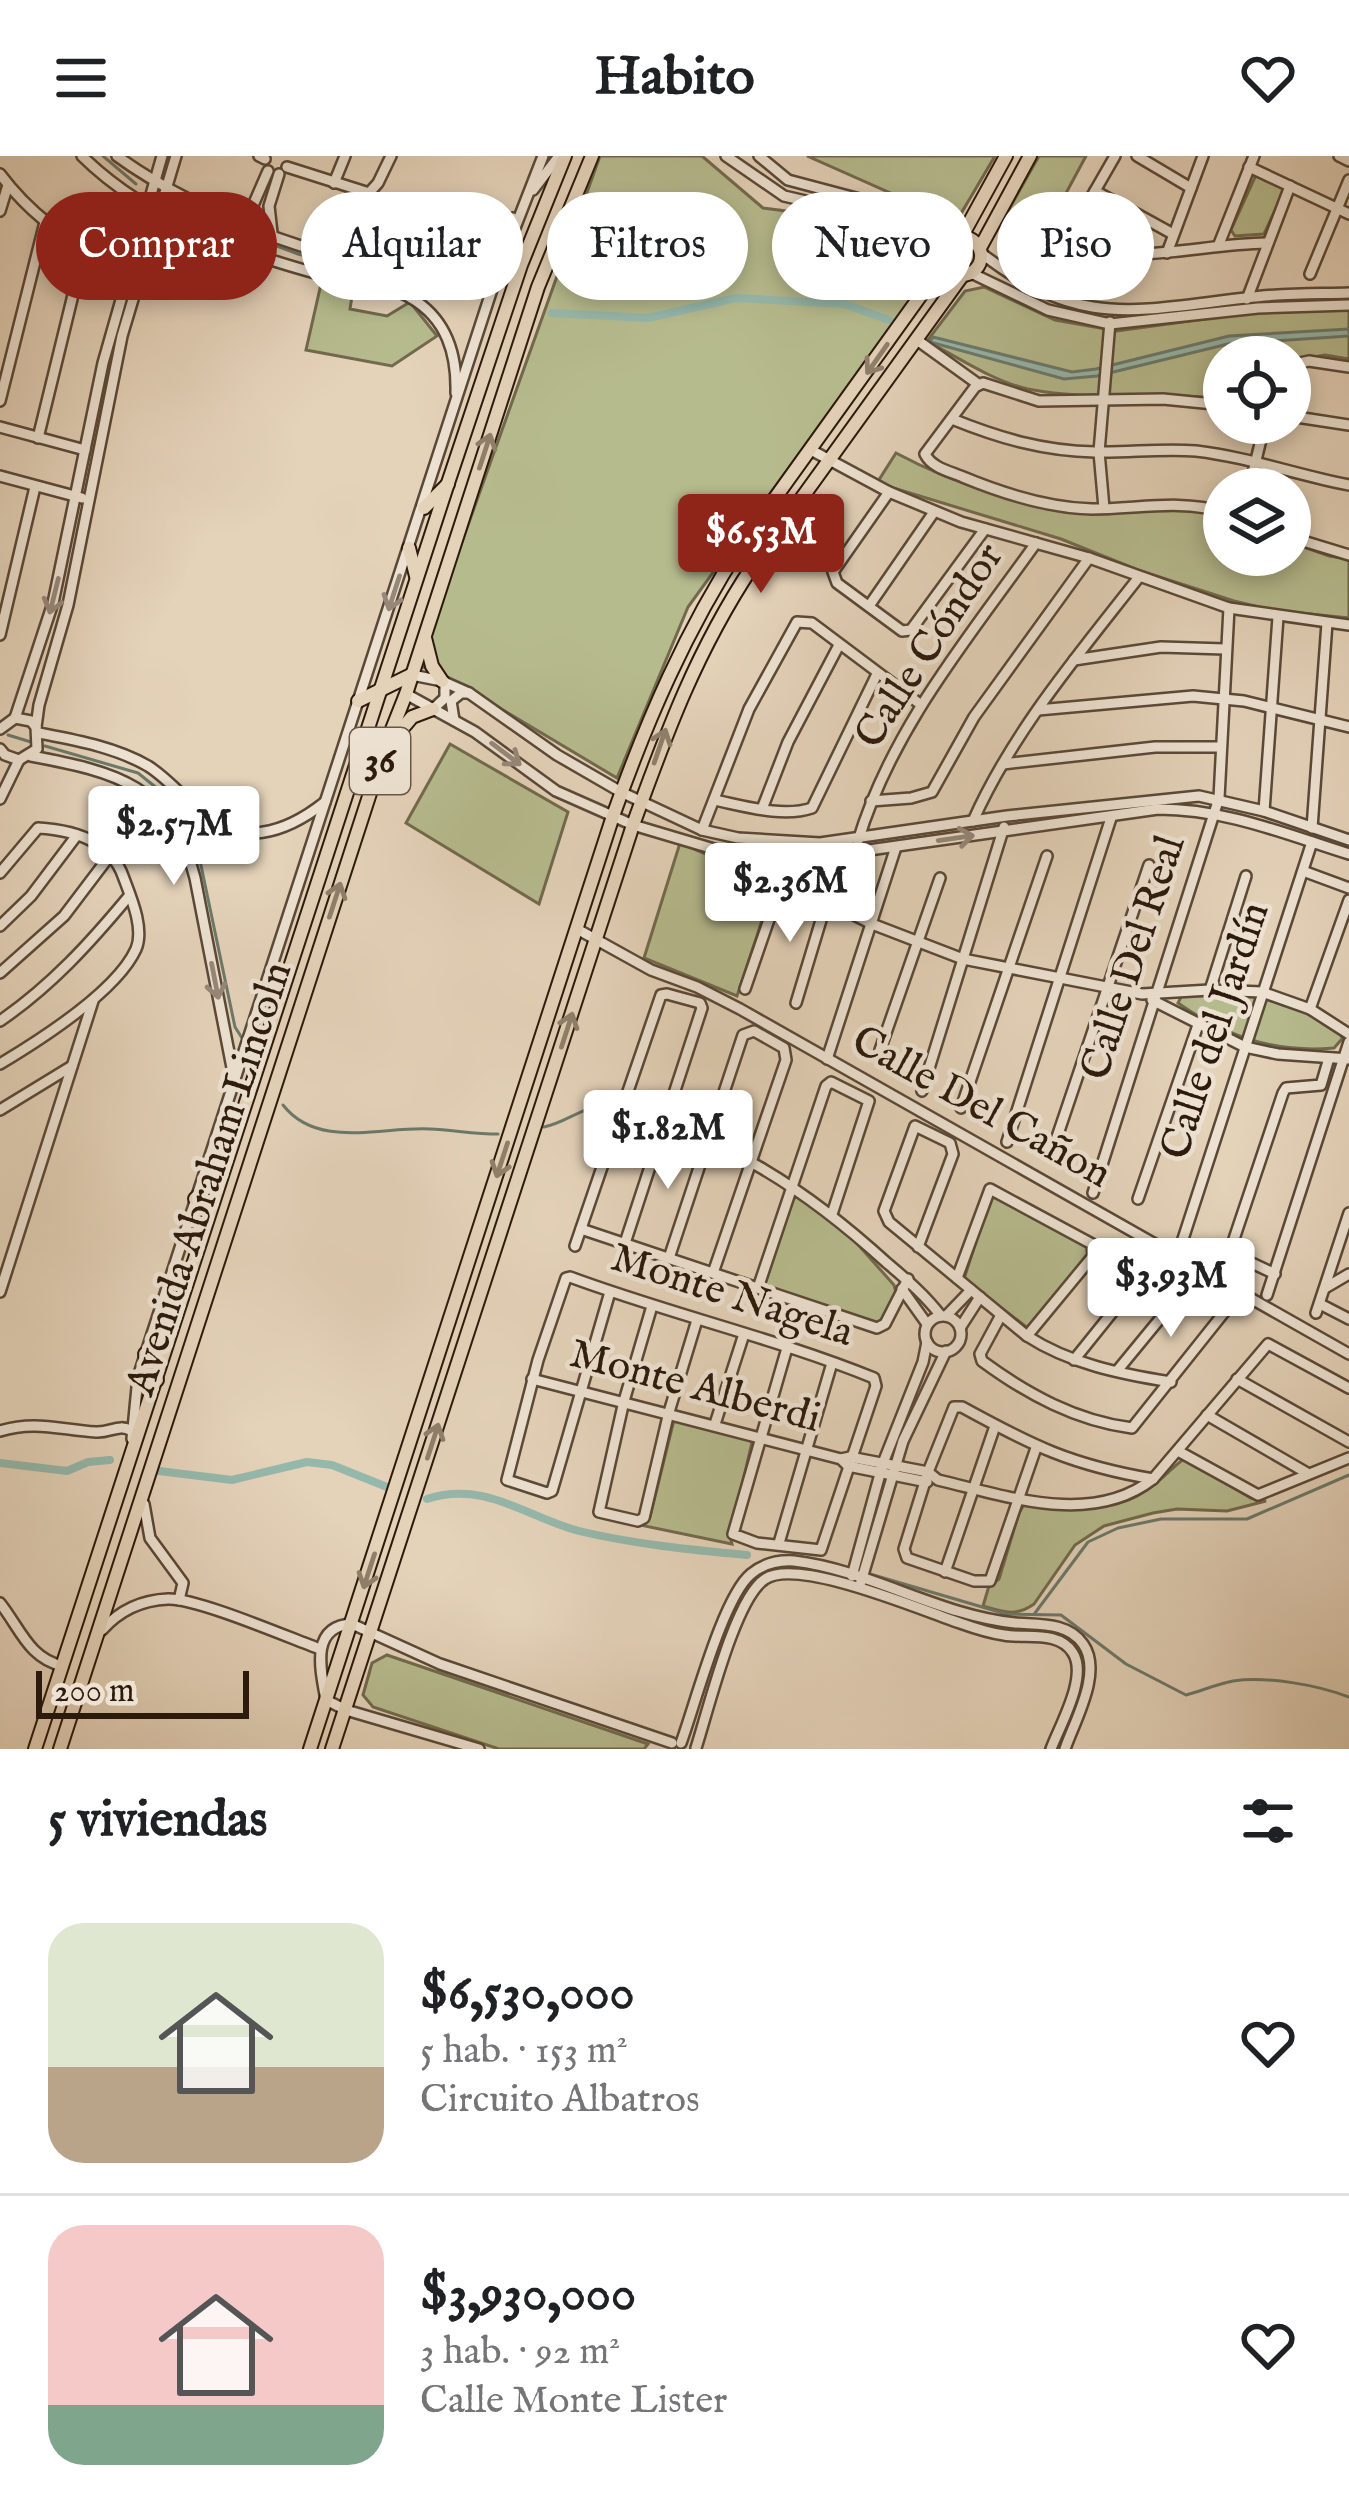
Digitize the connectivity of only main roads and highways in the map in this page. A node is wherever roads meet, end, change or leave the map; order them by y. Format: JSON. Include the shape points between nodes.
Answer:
{"nodes":[{"id":1,"x":562,"y":156,"type":"edge"},
{"id":2,"x":592,"y":156,"type":"edge"},
{"id":3,"x":1006,"y":156,"type":"edge"},
{"id":4,"x":1030,"y":156,"type":"edge"},
{"id":5,"x":576,"y":192,"type":"edge"},
{"id":6,"x":544,"y":206,"type":"junction"},
{"id":7,"x":547,"y":207,"type":"edge"},
{"id":8,"x":973,"y":212,"type":"edge"},
{"id":9,"x":973,"y":240,"type":"edge"},
{"id":10,"x":981,"y":250,"type":"junction"},
{"id":11,"x":973,"y":269,"type":"edge"},
{"id":12,"x":547,"y":270,"type":"edge"},
{"id":13,"x":915,"y":300,"type":"edge"},
{"id":14,"x":947,"y":300,"type":"edge"},
{"id":15,"x":855,"y":390,"type":"junction"},
{"id":16,"x":871,"y":402,"type":"junction"},
{"id":17,"x":448,"y":483,"type":"junction"},
{"id":18,"x":424,"y":508,"type":"road end"},
{"id":19,"x":439,"y":514,"type":"junction"},
{"id":20,"x":454,"y":544,"type":"junction"},
{"id":21,"x":409,"y":548,"type":"road end"},
{"id":22,"x":417,"y":580,"type":"junction"},
{"id":23,"x":425,"y":635,"type":"junction"},
{"id":24,"x":397,"y":646,"type":"junction"},
{"id":25,"x":444,"y":681,"type":"road end"},
{"id":26,"x":406,"y":683,"type":"junction"},
{"id":27,"x":383,"y":690,"type":"junction"},
{"id":28,"x":358,"y":700,"type":"road end"},
{"id":29,"x":433,"y":709,"type":"road end"},
{"id":30,"x":385,"y":747,"type":"junction"},
{"id":31,"x":226,"y":1168,"type":"junction"},
{"id":32,"x":195,"y":1199,"type":"road end"},
{"id":33,"x":145,"y":1354,"type":"road end"},
{"id":34,"x":182,"y":1371,"type":"junction"},
{"id":35,"x":157,"y":1380,"type":"junction"},
{"id":36,"x":395,"y":1491,"type":"junction"},
{"id":37,"x":415,"y":1498,"type":"junction"},
{"id":38,"x":38,"y":1743,"type":"edge"},
{"id":39,"x":60,"y":1749,"type":"edge"},
{"id":40,"x":310,"y":1749,"type":"edge"},
{"id":41,"x":332,"y":1749,"type":"edge"}],
"edges":[{"from":1,"to":6,"type":"main road","number":"36"},
{"from":2,"to":5,"type":"main road","name":"Avenida Abraham Lincoln","number":"36"},
{"from":3,"to":8,"type":"main road"},
{"from":4,"to":10,"type":"main road"},
{"from":6,"to":7,"type":"main road"},
{"from":6,"to":17,"type":"main road","number":"36"},
{"from":9,"to":10,"type":"main road"},
{"from":10,"to":11,"type":"main road"},
{"from":20,"to":12,"type":"main road","name":"Avenida Abraham Lincoln","number":"36","one_way":true},
{"from":13,"to":15,"type":"main road","one_way":true},
{"from":14,"to":16,"type":"main road"},
{"from":15,"to":16,"type":"main road"},
{"from":15,"to":36,"type":"main road","one_way":true,"via":[[711,591],[662,684]]},
{"from":37,"to":16,"type":"main road","one_way":true,"via":[[668,725],[752,567]]},
{"from":17,"to":18,"type":"main road"},
{"from":17,"to":19,"type":"main road","number":"36"},
{"from":19,"to":20,"type":"main road","via":[[442,538]]},
{"from":19,"to":22,"type":"main road","number":"36"},
{"from":20,"to":23,"type":"main road","name":"Avenida Abraham Lincoln","number":"36"},
{"from":21,"to":22,"type":"main road"},
{"from":22,"to":24,"type":"main road","number":"36"},
{"from":23,"to":25,"type":"main road"},
{"from":23,"to":26,"type":"main road","name":"Avenida Abraham Lincoln","number":"36"},
{"from":24,"to":26,"type":"main road"},
{"from":24,"to":27,"type":"main road","number":"36"},
{"from":26,"to":27,"type":"main road"},
{"from":26,"to":30,"type":"main road","name":"Avenida Abraham Lincoln","number":"36"},
{"from":27,"to":28,"type":"main road"},
{"from":27,"to":31,"type":"main road","number":"36"},
{"from":29,"to":30,"type":"main road","via":[[412,716]]},
{"from":34,"to":30,"type":"main road","name":"Avenida Abraham Lincoln","number":"36","one_way":true},
{"from":31,"to":32,"type":"main road"},
{"from":31,"to":35,"type":"main road","number":"36"},
{"from":33,"to":35,"type":"main road"},
{"from":34,"to":35,"type":"main road"},
{"from":34,"to":39,"type":"main road","name":"Avenida Abraham Lincoln","number":"36"},
{"from":35,"to":38,"type":"main road","number":"36"},
{"from":36,"to":37,"type":"main road"},
{"from":36,"to":40,"type":"main road","one_way":true},
{"from":37,"to":41,"type":"main road"}]}
